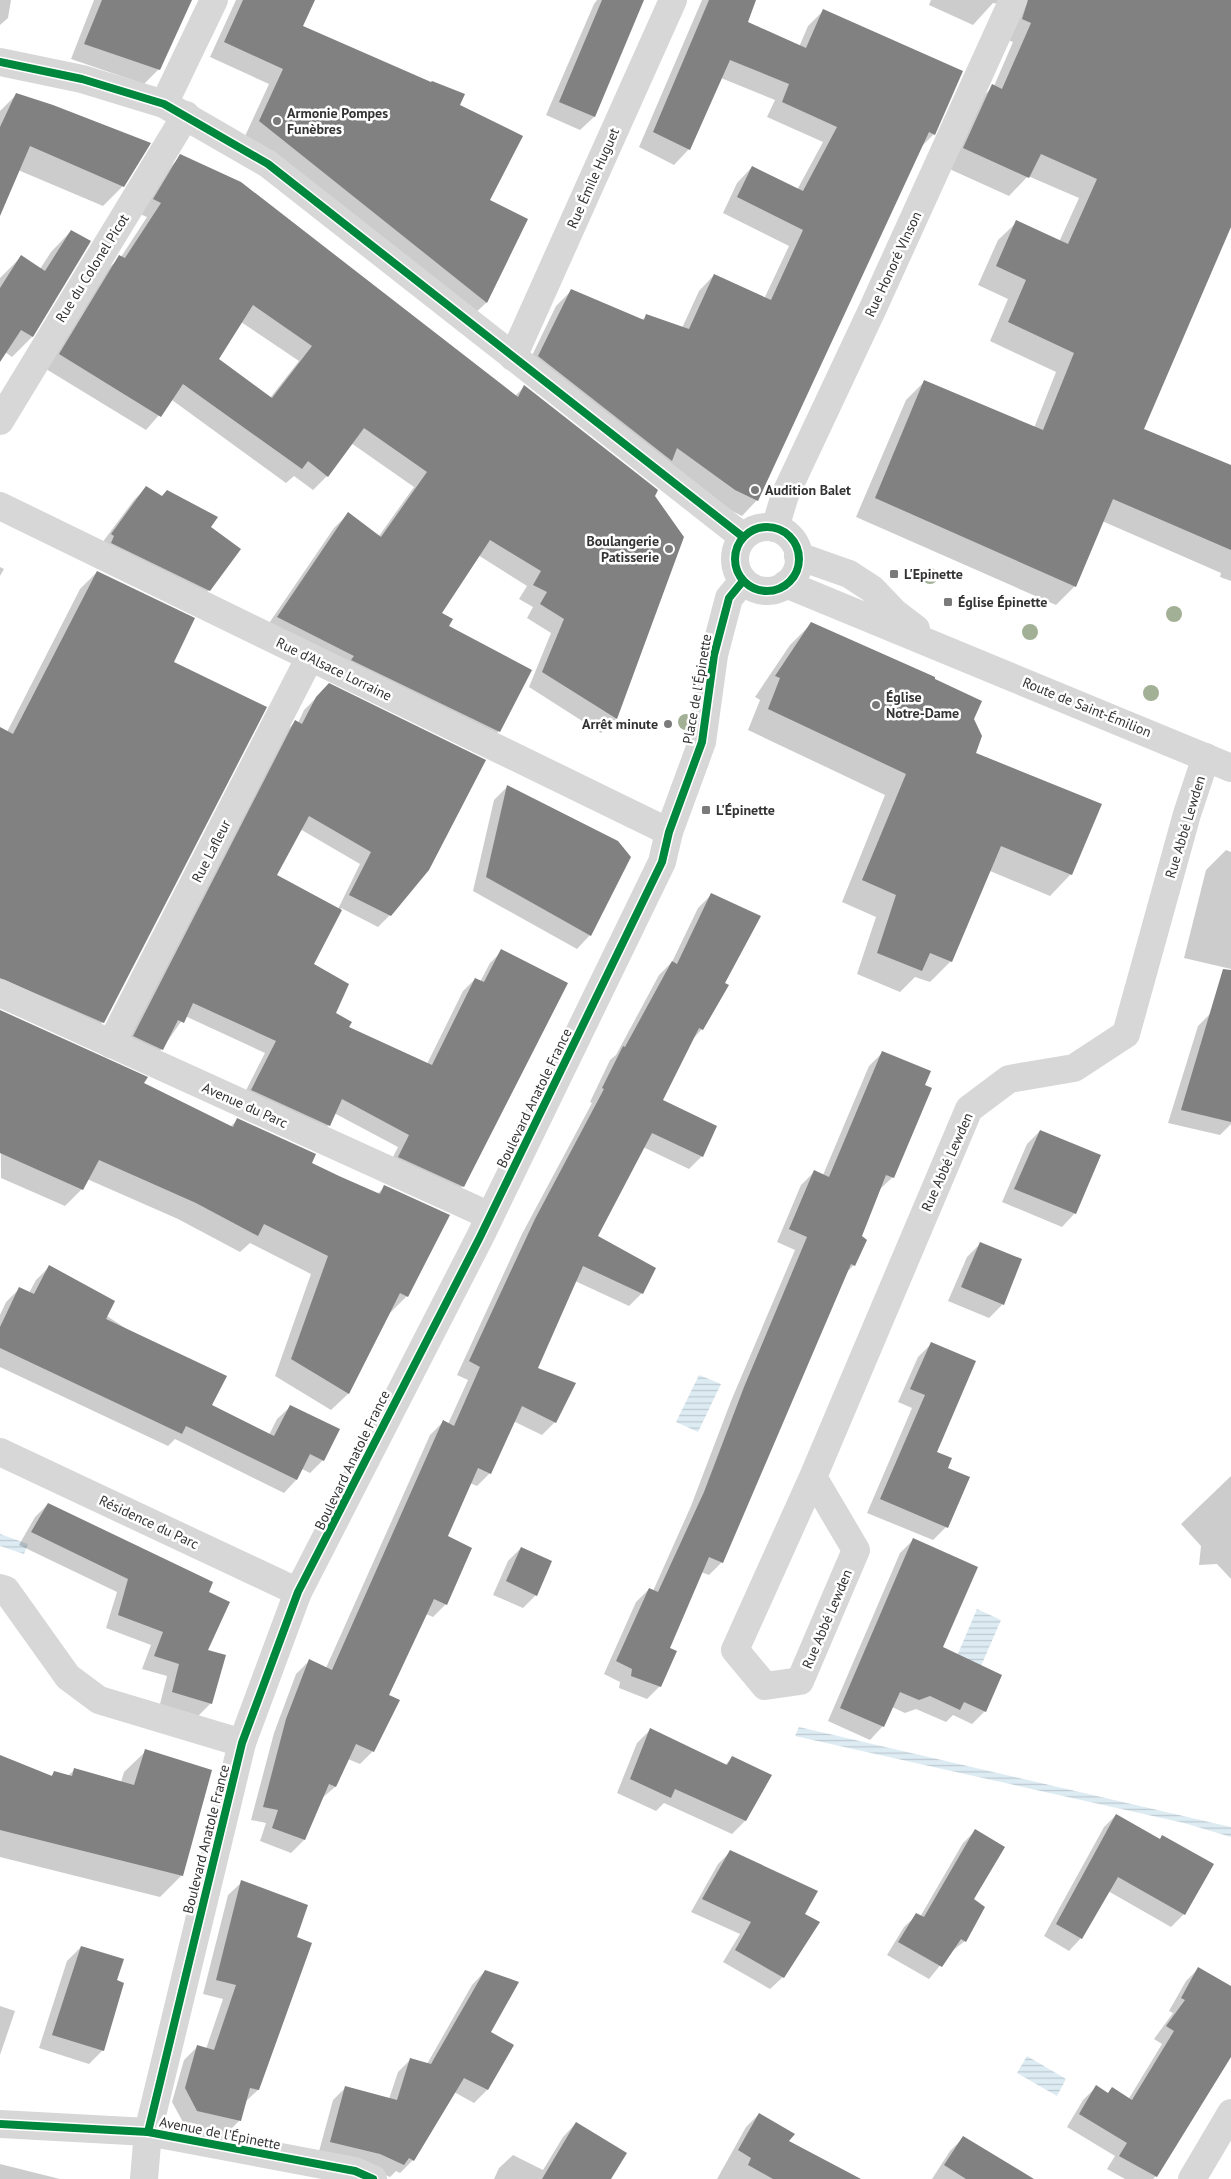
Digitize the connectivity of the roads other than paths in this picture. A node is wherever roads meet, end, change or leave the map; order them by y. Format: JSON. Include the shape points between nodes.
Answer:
{"nodes":[{"id":1,"x":214,"y":0,"type":"edge"},
{"id":2,"x":672,"y":0,"type":"edge"},
{"id":3,"x":1013,"y":0,"type":"edge"},
{"id":4,"x":0,"y":62,"type":"edge"},
{"id":5,"x":175,"y":110,"type":"junction"},
{"id":6,"x":513,"y":357,"type":"junction"},
{"id":7,"x":0,"y":420,"type":"edge"},
{"id":8,"x":0,"y":506,"type":"edge"},
{"id":9,"x":776,"y":528,"type":"junction"},
{"id":10,"x":743,"y":538,"type":"junction"},
{"id":11,"x":798,"y":556,"type":"junction"},
{"id":12,"x":743,"y":581,"type":"junction"},
{"id":13,"x":786,"y":584,"type":"junction"},
{"id":14,"x":942,"y":648,"type":"junction"},
{"id":15,"x":310,"y":657,"type":"junction"},
{"id":16,"x":1206,"y":757,"type":"junction"},
{"id":17,"x":1231,"y":768,"type":"edge"},
{"id":18,"x":669,"y":832,"type":"junction"},
{"id":19,"x":0,"y":993,"type":"edge"},
{"id":20,"x":112,"y":1044,"type":"junction"},
{"id":21,"x":490,"y":1216,"type":"junction"},
{"id":22,"x":0,"y":1452,"type":"edge"},
{"id":23,"x":813,"y":1477,"type":"junction"},
{"id":24,"x":0,"y":1588,"type":"edge"},
{"id":25,"x":298,"y":1592,"type":"junction"},
{"id":26,"x":242,"y":1743,"type":"junction"},
{"id":27,"x":1231,"y":2113,"type":"edge"},
{"id":28,"x":0,"y":2124,"type":"edge"},
{"id":29,"x":148,"y":2132,"type":"junction"},
{"id":30,"x":144,"y":2179,"type":"edge"},
{"id":31,"x":373,"y":2179,"type":"edge"},
{"id":32,"x":1192,"y":2179,"type":"edge"}],
"edges":[{"from":1,"to":5,"type":"street","name":"Rue du Colonel Picot"},
{"from":2,"to":6,"type":"street","name":"Rue Émile Huguet"},
{"from":3,"to":9,"type":"street","name":"Rue Honoré VInson","via":[[785,495]]},
{"from":4,"to":5,"type":"street","via":[[82,79]]},
{"from":5,"to":6,"type":"street","via":[[268,164]]},
{"from":5,"to":7,"type":"street","name":"Rue du Colonel Picot"},
{"from":6,"to":10,"type":"street"},
{"from":8,"to":15,"type":"street","name":"Rue d'Alsace Lorraine"},
{"from":9,"to":10,"type":"street","via":[[758,528]]},
{"from":9,"to":11,"type":"street","via":[[791,539]]},
{"from":10,"to":12,"type":"street","via":[[735,554],[735,564]]},
{"from":11,"to":13,"type":"street","via":[[794,576]]},
{"from":11,"to":14,"type":"street","name":"Route de Saint-Émilion","via":[[849,574],[872,589],[894,613]]},
{"from":12,"to":13,"type":"street","via":[[760,590]]},
{"from":12,"to":18,"type":"street","name":"Place de l'Épinette","via":[[729,598],[714,655],[702,742]]},
{"from":13,"to":14,"type":"street","name":"Route de Saint-Émilion"},
{"from":14,"to":16,"type":"street","name":"Route de Saint-Émilion"},
{"from":15,"to":18,"type":"street","name":"Rue d'Alsace Lorraine"},
{"from":15,"to":20,"type":"street","name":"Rue Lafleur"},
{"from":16,"to":17,"type":"street","name":"Route de Saint-Émilion"},
{"from":16,"to":23,"type":"street","name":"Rue Abbé Lewden","via":[[1126,1034],[1074,1068],[1009,1079],[969,1109]]},
{"from":18,"to":21,"type":"street","name":"Boulevard Anatole France","via":[[662,862]]},
{"from":19,"to":20,"type":"street","name":"Avenue du Parc"},
{"from":20,"to":21,"type":"street","name":"Avenue du Parc"},
{"from":21,"to":25,"type":"street","name":"Boulevard Anatole France"},
{"from":22,"to":25,"type":"street","name":"Résidence du Parc"},
{"from":23,"to":23,"type":"street","name":"Rue Abbé Lewden","via":[[735,1650],[765,1686],[800,1681],[856,1550]]},
{"from":24,"to":26,"type":"street","via":[[6,1590],[68,1677],[99,1700]]},
{"from":25,"to":26,"type":"street","name":"Boulevard Anatole France"},
{"from":26,"to":29,"type":"street","name":"Boulevard Anatole France"},
{"from":27,"to":32,"type":"street"},
{"from":28,"to":29,"type":"street","name":"Avenue de l'Épinette"},
{"from":29,"to":30,"type":"street","name":"Boulevard Anatole France"},
{"from":29,"to":31,"type":"street","name":"Avenue de l'Épinette","via":[[355,2171]]}]}
